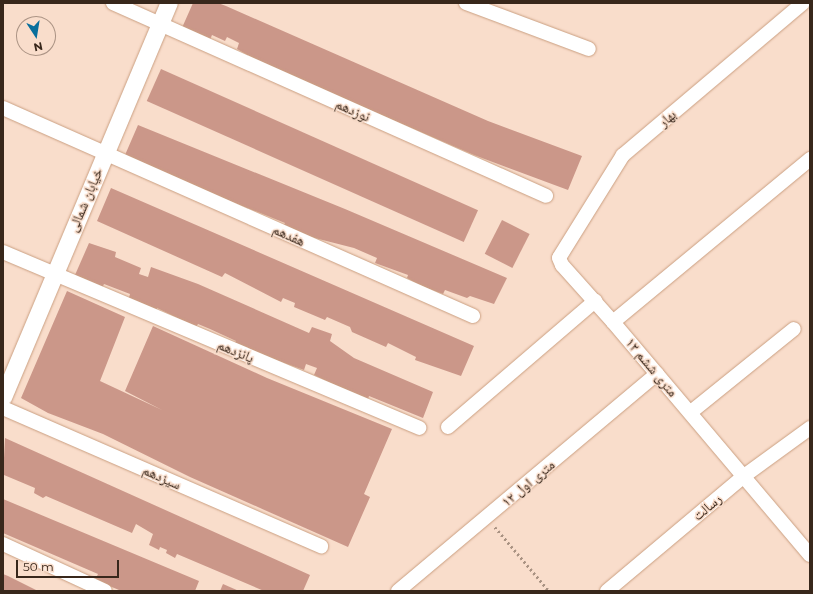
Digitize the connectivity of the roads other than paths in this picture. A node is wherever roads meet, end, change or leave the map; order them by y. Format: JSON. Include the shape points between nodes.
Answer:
{"nodes":[{"id":1,"x":113,"y":3,"type":"edge"},
{"id":2,"x":169,"y":3,"type":"edge"},
{"id":3,"x":466,"y":3,"type":"edge"},
{"id":4,"x":803,"y":3,"type":"edge"},
{"id":5,"x":160,"y":23,"type":"junction"},
{"id":6,"x":589,"y":49,"type":"dead end"},
{"id":7,"x":3,"y":108,"type":"edge"},
{"id":8,"x":105,"y":153,"type":"junction"},
{"id":9,"x":810,"y":159,"type":"edge"},
{"id":10,"x":546,"y":196,"type":"dead end"},
{"id":11,"x":3,"y":252,"type":"edge"},
{"id":12,"x":559,"y":258,"type":"joint"},
{"id":13,"x":54,"y":274,"type":"junction"},
{"id":14,"x":595,"y":302,"type":"junction"},
{"id":15,"x":473,"y":316,"type":"dead end"},
{"id":16,"x":613,"y":322,"type":"junction"},
{"id":17,"x":794,"y":329,"type":"dead end"},
{"id":18,"x":657,"y":374,"type":"junction"},
{"id":19,"x":3,"y":398,"type":"edge"},
{"id":20,"x":3,"y":408,"type":"edge"},
{"id":21,"x":691,"y":412,"type":"junction"},
{"id":22,"x":448,"y":427,"type":"dead end"},
{"id":23,"x":419,"y":428,"type":"dead end"},
{"id":24,"x":810,"y":428,"type":"edge"},
{"id":25,"x":744,"y":476,"type":"junction"},
{"id":26,"x":3,"y":544,"type":"edge"},
{"id":27,"x":321,"y":546,"type":"dead end"},
{"id":28,"x":810,"y":555,"type":"edge"},
{"id":29,"x":105,"y":591,"type":"edge"},
{"id":30,"x":398,"y":591,"type":"edge"},
{"id":31,"x":607,"y":591,"type":"edge"}],
"edges":[{"from":1,"to":5,"type":"street","name":"نوزدهم"},
{"from":2,"to":5,"type":"main road","name":"خیابان شمالی"},
{"from":3,"to":6,"type":"street"},
{"from":4,"to":12,"type":"street","name":"بهار","via":[[623,155]]},
{"from":5,"to":8,"type":"main road","name":"خیابان شمالی"},
{"from":5,"to":10,"type":"street","name":"نوزدهم"},
{"from":7,"to":8,"type":"street","name":"هفدهم"},
{"from":8,"to":13,"type":"main road","name":"خیابان شمالی"},
{"from":8,"to":15,"type":"street","name":"هفدهم"},
{"from":9,"to":16,"type":"street"},
{"from":11,"to":13,"type":"street","name":"پانزدهم"},
{"from":12,"to":14,"type":"street","name":"۱۲ متری ششم","via":[[562,265]]},
{"from":13,"to":19,"type":"main road","name":"خیابان شمالی"},
{"from":13,"to":23,"type":"street","name":"پانزدهم"},
{"from":14,"to":16,"type":"street","name":"۱۲ متری ششم"},
{"from":14,"to":22,"type":"street"},
{"from":16,"to":18,"type":"street","name":"۱۲ متری ششم"},
{"from":17,"to":21,"type":"street"},
{"from":18,"to":21,"type":"street","name":"۱۲ متری ششم"},
{"from":18,"to":30,"type":"street","name":"۱۲ متری اول"},
{"from":20,"to":27,"type":"street","name":"سیزدهم"},
{"from":21,"to":25,"type":"street","name":"۱۲ متری ششم"},
{"from":24,"to":25,"type":"street","name":"رسالت"},
{"from":25,"to":28,"type":"street","name":"۱۲ متری ششم"},
{"from":25,"to":31,"type":"street","name":"رسالت"},
{"from":26,"to":29,"type":"street"}]}
